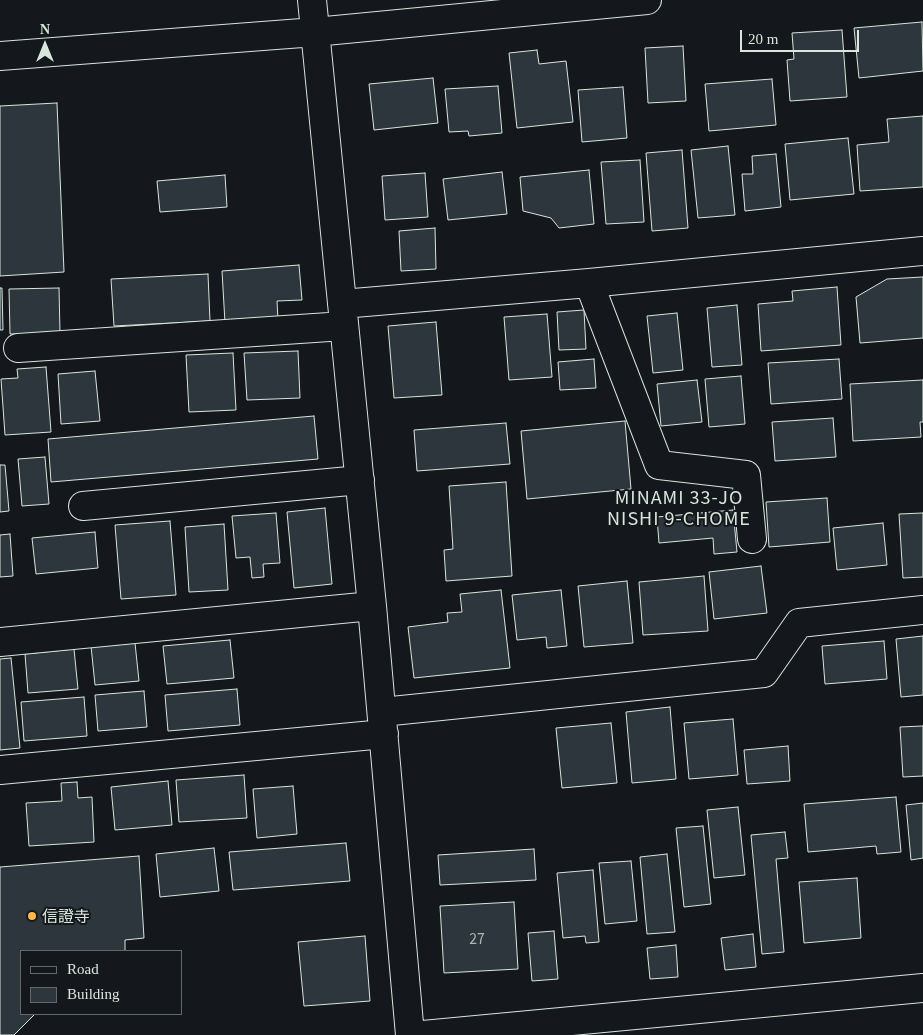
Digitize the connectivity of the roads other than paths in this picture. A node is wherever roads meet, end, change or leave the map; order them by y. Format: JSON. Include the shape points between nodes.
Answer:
{"nodes":[{"id":1,"x":312,"y":0,"type":"edge"},
{"id":2,"x":647,"y":0,"type":"edge"},
{"id":3,"x":315,"y":32,"type":"junction"},
{"id":4,"x":0,"y":56,"type":"edge"},
{"id":5,"x":923,"y":251,"type":"edge"},
{"id":6,"x":589,"y":283,"type":"junction"},
{"id":7,"x":343,"y":315,"type":"junction"},
{"id":8,"x":18,"y":348,"type":"dead end"},
{"id":9,"x":360,"y":480,"type":"junction"},
{"id":10,"x":83,"y":506,"type":"dead end"},
{"id":11,"x":752,"y":539,"type":"dead end"},
{"id":12,"x":372,"y":606,"type":"junction"},
{"id":13,"x":923,"y":610,"type":"edge"},
{"id":14,"x":0,"y":642,"type":"edge"},
{"id":15,"x":383,"y":723,"type":"junction"},
{"id":16,"x":0,"y":770,"type":"edge"},
{"id":17,"x":923,"y":988,"type":"edge"},
{"id":18,"x":410,"y":1035,"type":"edge"},
{"id":19,"x":423,"y":1035,"type":"edge"}],
"edges":[{"from":1,"to":3,"type":"street"},
{"from":2,"to":3,"type":"street"},
{"from":3,"to":4,"type":"street"},
{"from":3,"to":7,"type":"street"},
{"from":5,"to":6,"type":"street"},
{"from":6,"to":7,"type":"street"},
{"from":6,"to":11,"type":"street","via":[[658,465],[746,475]]},
{"from":7,"to":8,"type":"street"},
{"from":7,"to":9,"type":"street"},
{"from":9,"to":10,"type":"street"},
{"from":9,"to":12,"type":"street"},
{"from":12,"to":14,"type":"street"},
{"from":12,"to":15,"type":"street"},
{"from":13,"to":15,"type":"street","via":[[799,623],[764,673]]},
{"from":15,"to":16,"type":"street"},
{"from":15,"to":18,"type":"street"},
{"from":17,"to":19,"type":"street"}]}
